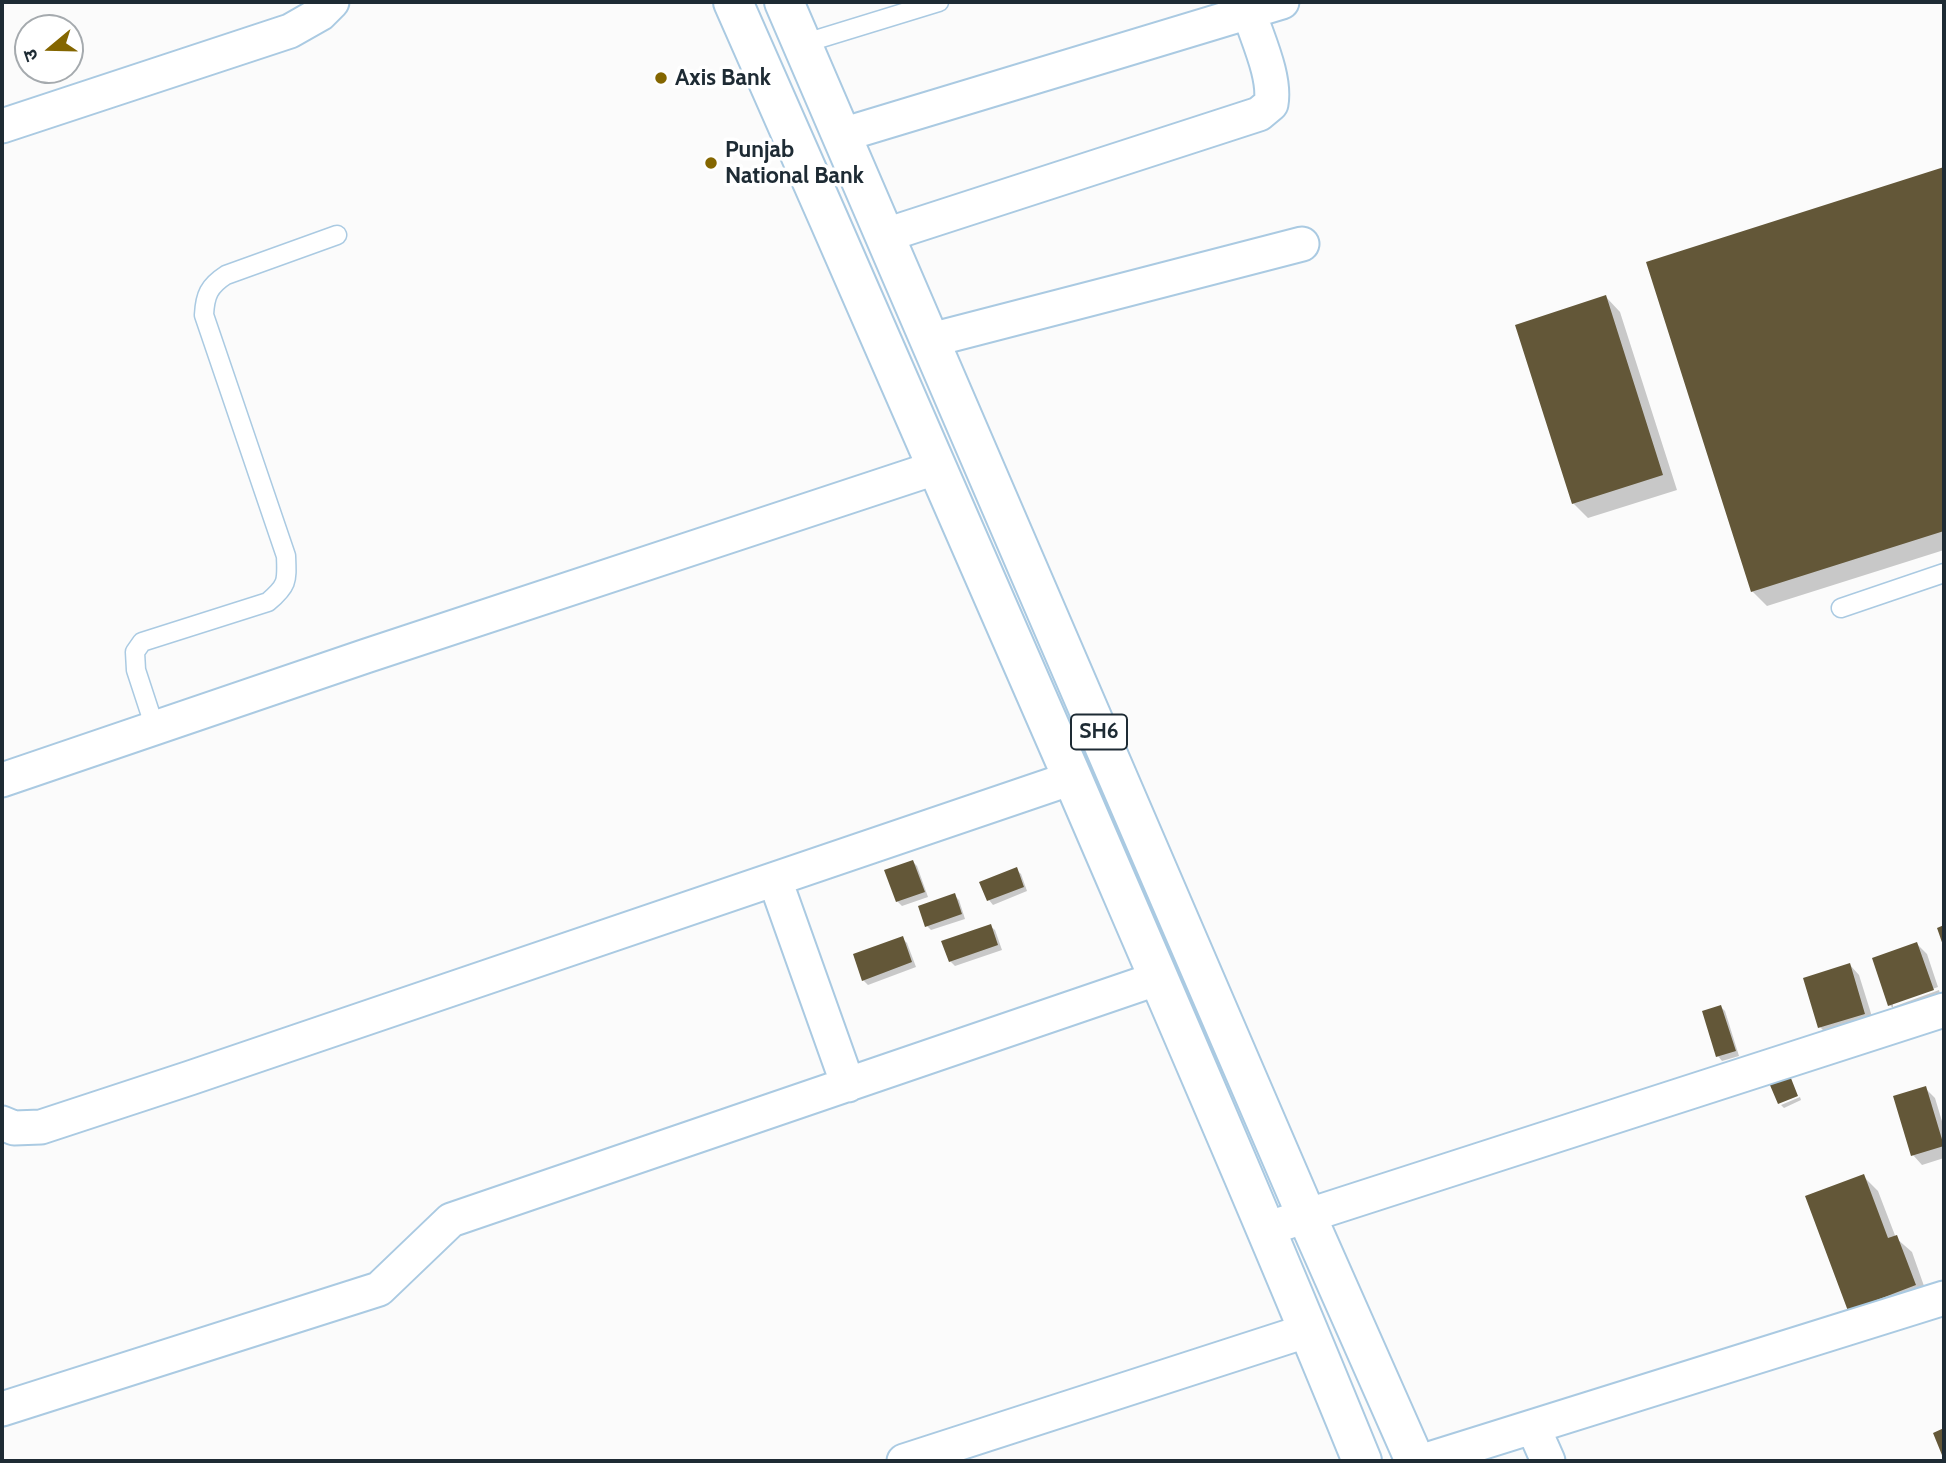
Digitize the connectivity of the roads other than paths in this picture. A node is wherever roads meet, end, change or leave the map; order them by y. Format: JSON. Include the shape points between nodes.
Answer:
{"nodes":[{"id":1,"x":332,"y":2,"type":"edge"},
{"id":2,"x":733,"y":2,"type":"edge"},
{"id":3,"x":784,"y":2,"type":"edge"},
{"id":4,"x":939,"y":2,"type":"edge"},
{"id":5,"x":1282,"y":2,"type":"edge"},
{"id":6,"x":1249,"y":12,"type":"junction"},
{"id":7,"x":803,"y":44,"type":"junction"},
{"id":8,"x":2,"y":126,"type":"edge"},
{"id":9,"x":842,"y":135,"type":"junction"},
{"id":10,"x":337,"y":235,"type":"dead end"},
{"id":11,"x":886,"y":235,"type":"junction"},
{"id":12,"x":1302,"y":244,"type":"dead end"},
{"id":13,"x":932,"y":340,"type":"junction"},
{"id":14,"x":938,"y":467,"type":"junction"},
{"id":15,"x":1944,"y":573,"type":"edge"},
{"id":16,"x":1842,"y":608,"type":"dead end"},
{"id":17,"x":155,"y":728,"type":"junction"},
{"id":18,"x":1072,"y":778,"type":"junction"},
{"id":19,"x":2,"y":780,"type":"edge"},
{"id":20,"x":775,"y":880,"type":"junction"},
{"id":21,"x":1159,"y":978,"type":"junction"},
{"id":22,"x":1944,"y":1010,"type":"edge"},
{"id":23,"x":848,"y":1085,"type":"junction"},
{"id":24,"x":2,"y":1123,"type":"edge"},
{"id":25,"x":1307,"y":1217,"type":"junction"},
{"id":26,"x":1266,"y":1229,"type":"junction"},
{"id":27,"x":1944,"y":1298,"type":"edge"},
{"id":28,"x":1309,"y":1330,"type":"junction"},
{"id":29,"x":2,"y":1409,"type":"edge"},
{"id":30,"x":1534,"y":1427,"type":"junction"},
{"id":31,"x":904,"y":1461,"type":"edge"},
{"id":32,"x":1362,"y":1461,"type":"edge"},
{"id":33,"x":1415,"y":1461,"type":"edge"},
{"id":34,"x":1423,"y":1461,"type":"edge"},
{"id":35,"x":1548,"y":1461,"type":"edge"}],
"edges":[{"from":1,"to":8,"type":"street","via":[[290,31]]},
{"from":2,"to":14,"type":"main road","number":"SH6"},
{"from":3,"to":7,"type":"main road","number":"SH6"},
{"from":4,"to":7,"type":"lane"},
{"from":5,"to":6,"type":"street"},
{"from":6,"to":9,"type":"street"},
{"from":6,"to":11,"type":"street","via":[[1273,94],[1271,104],[1259,114]]},
{"from":7,"to":9,"type":"main road","number":"SH6"},
{"from":9,"to":11,"type":"main road","number":"SH6"},
{"from":10,"to":17,"type":"lane","via":[[226,275],[212,284],[204,298],[204,315],[286,556],[286,577],[282,590],[268,602],[142,642],[135,652],[136,670]]},
{"from":11,"to":13,"type":"main road","number":"SH6"},
{"from":12,"to":13,"type":"street"},
{"from":13,"to":25,"type":"main road","number":"SH6"},
{"from":14,"to":17,"type":"street"},
{"from":14,"to":18,"type":"main road","number":"SH6"},
{"from":15,"to":16,"type":"lane"},
{"from":17,"to":19,"type":"street"},
{"from":18,"to":20,"type":"street"},
{"from":18,"to":21,"type":"main road","number":"SH6"},
{"from":20,"to":23,"type":"street"},
{"from":20,"to":24,"type":"street","via":[[41,1127],[14,1128]]},
{"from":21,"to":23,"type":"street"},
{"from":21,"to":26,"type":"main road","number":"SH6"},
{"from":22,"to":25,"type":"street"},
{"from":23,"to":29,"type":"street","via":[[452,1220],[379,1289]]},
{"from":25,"to":26,"type":"street"},
{"from":25,"to":33,"type":"main road","number":"SH6"},
{"from":26,"to":28,"type":"main road","number":"SH6"},
{"from":27,"to":30,"type":"street"},
{"from":28,"to":31,"type":"street"},
{"from":28,"to":32,"type":"main road","number":"SH6"},
{"from":30,"to":34,"type":"street"},
{"from":30,"to":35,"type":"street"}]}
